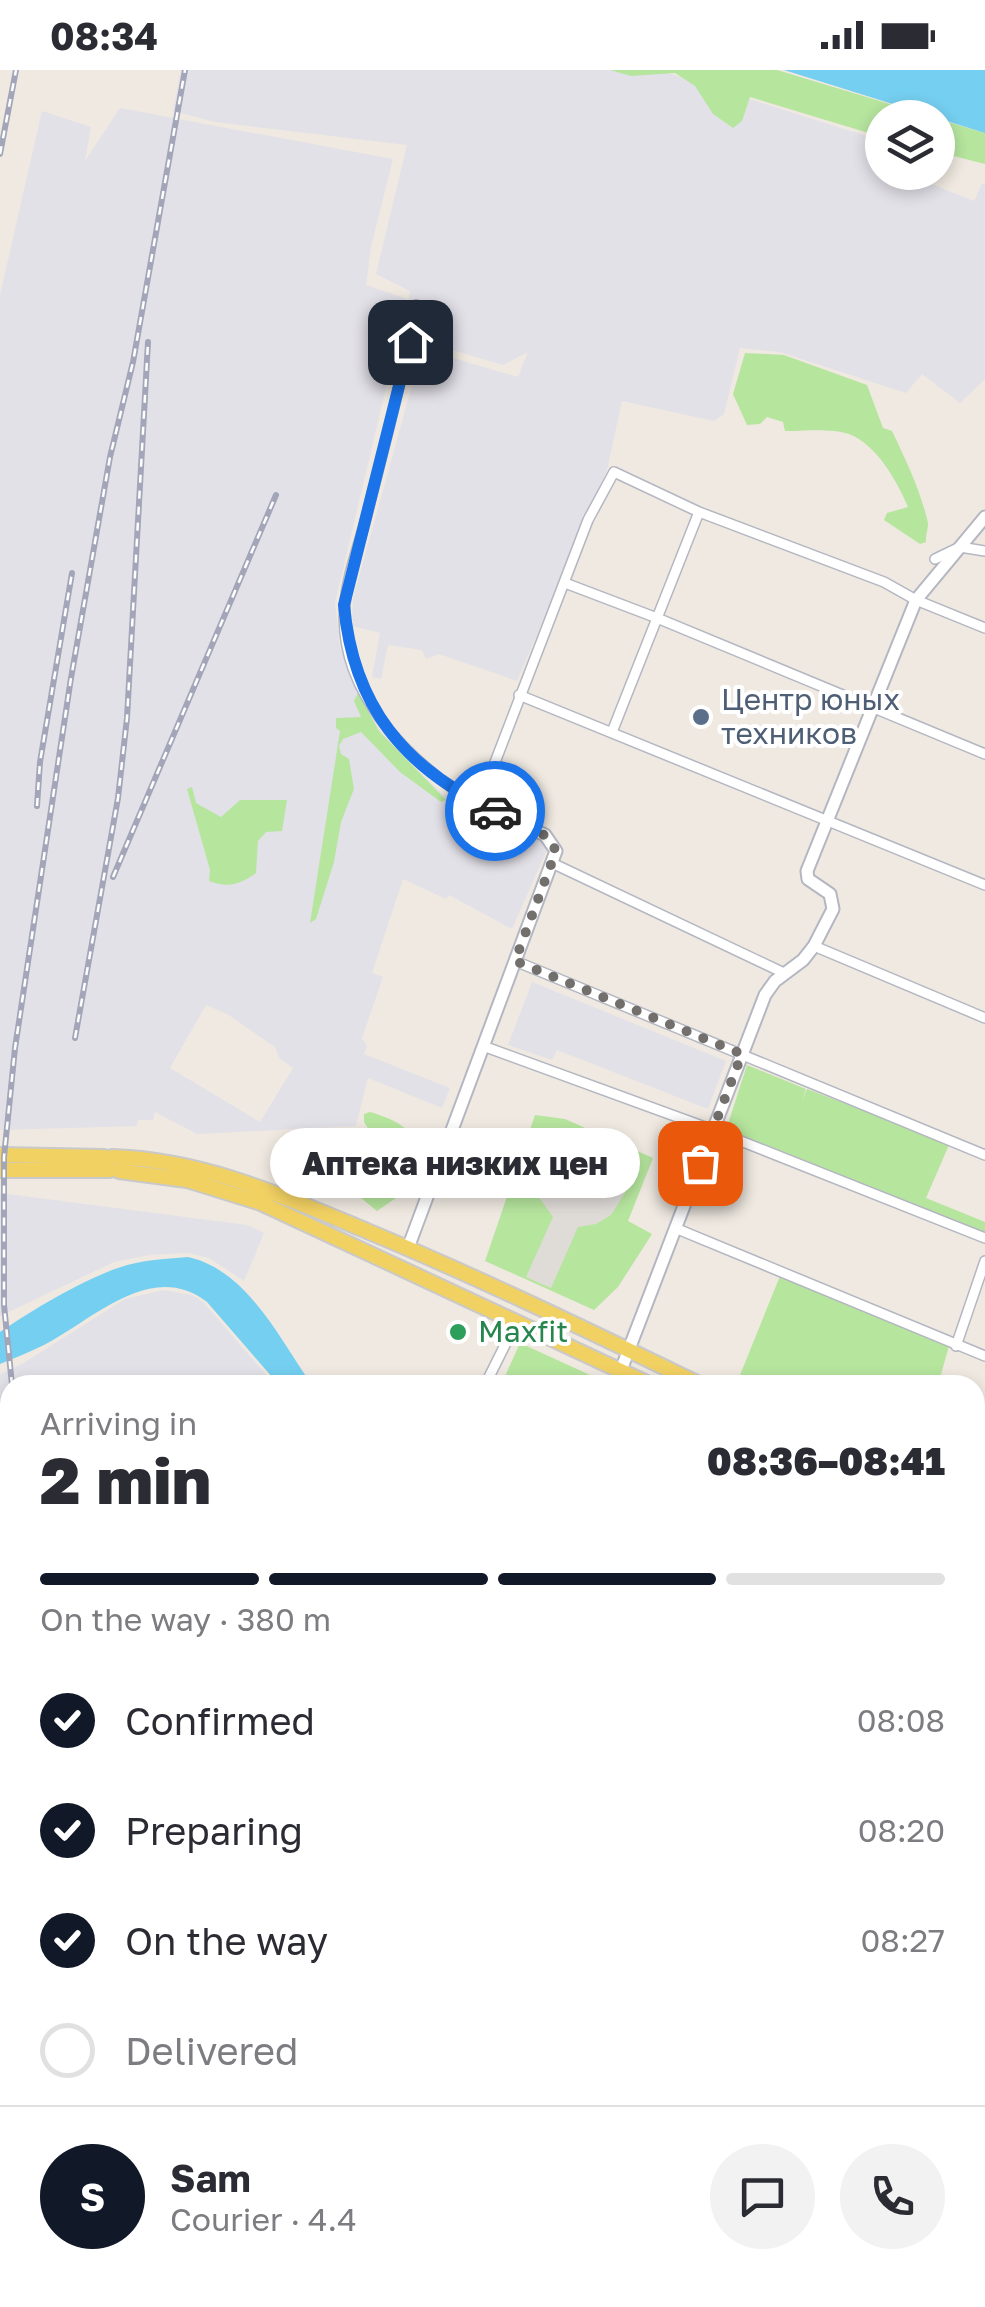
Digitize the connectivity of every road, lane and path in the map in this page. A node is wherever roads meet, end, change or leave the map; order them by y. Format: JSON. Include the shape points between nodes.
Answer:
{"nodes":[{"id":1,"x":416,"y":304,"type":"dead end"},
{"id":2,"x":700,"y":512,"type":"junction"},
{"id":3,"x":985,"y":517,"type":"edge"},
{"id":4,"x":960,"y":548,"type":"junction"},
{"id":5,"x":985,"y":552,"type":"edge"},
{"id":6,"x":935,"y":559,"type":"dead end"},
{"id":7,"x":564,"y":583,"type":"junction"},
{"id":8,"x":916,"y":600,"type":"junction"},
{"id":9,"x":657,"y":618,"type":"junction"},
{"id":10,"x":985,"y":628,"type":"edge"},
{"id":11,"x":519,"y":695,"type":"junction"},
{"id":12,"x":875,"y":708,"type":"junction"},
{"id":13,"x":612,"y":732,"type":"junction"},
{"id":14,"x":985,"y":754,"type":"edge"},
{"id":15,"x":479,"y":804,"type":"junction"},
{"id":16,"x":827,"y":822,"type":"junction"},
{"id":17,"x":552,"y":863,"type":"junction"},
{"id":18,"x":985,"y":885,"type":"edge"},
{"id":19,"x":814,"y":946,"type":"junction"},
{"id":20,"x":515,"y":961,"type":"junction"},
{"id":21,"x":784,"y":973,"type":"junction"},
{"id":22,"x":985,"y":1018,"type":"edge"},
{"id":23,"x":483,"y":1046,"type":"junction"},
{"id":24,"x":742,"y":1054,"type":"junction"},
{"id":25,"x":713,"y":1130,"type":"junction"},
{"id":26,"x":0,"y":1155,"type":"edge"},
{"id":27,"x":985,"y":1155,"type":"edge"},
{"id":28,"x":111,"y":1164,"type":"junction"},
{"id":29,"x":0,"y":1170,"type":"edge"},
{"id":30,"x":675,"y":1228,"type":"junction"},
{"id":31,"x":985,"y":1238,"type":"edge"},
{"id":32,"x":408,"y":1248,"type":"junction"},
{"id":33,"x":389,"y":1260,"type":"junction"},
{"id":34,"x":985,"y":1261,"type":"edge"},
{"id":35,"x":538,"y":1308,"type":"junction"},
{"id":36,"x":517,"y":1321,"type":"junction"},
{"id":37,"x":956,"y":1346,"type":"junction"},
{"id":38,"x":628,"y":1350,"type":"junction"},
{"id":39,"x":985,"y":1356,"type":"edge"},
{"id":40,"x":621,"y":1370,"type":"junction"},
{"id":41,"x":490,"y":1375,"type":"edge"},
{"id":42,"x":631,"y":1375,"type":"edge"},
{"id":43,"x":680,"y":1375,"type":"edge"}],
"edges":[{"from":1,"to":15,"type":"street","via":[[344,605],[348,643],[385,726],[446,786]]},
{"from":2,"to":7,"type":"street","via":[[614,472]]},
{"from":2,"to":8,"type":"street"},
{"from":2,"to":9,"type":"street"},
{"from":3,"to":4,"type":"street"},
{"from":4,"to":5,"type":"street"},
{"from":4,"to":6,"type":"street"},
{"from":4,"to":8,"type":"street"},
{"from":7,"to":9,"type":"street"},
{"from":7,"to":11,"type":"street"},
{"from":8,"to":10,"type":"street"},
{"from":8,"to":12,"type":"street"},
{"from":9,"to":12,"type":"street"},
{"from":9,"to":13,"type":"street"},
{"from":11,"to":13,"type":"street"},
{"from":11,"to":15,"type":"street"},
{"from":12,"to":14,"type":"street"},
{"from":12,"to":16,"type":"street"},
{"from":13,"to":16,"type":"street"},
{"from":15,"to":17,"type":"street","via":[[548,837],[556,851]]},
{"from":16,"to":18,"type":"street"},
{"from":16,"to":19,"type":"street","via":[[807,875],[830,894],[833,906]]},
{"from":17,"to":20,"type":"street"},
{"from":17,"to":21,"type":"street"},
{"from":19,"to":21,"type":"street"},
{"from":19,"to":22,"type":"street"},
{"from":20,"to":23,"type":"street"},
{"from":20,"to":24,"type":"street"},
{"from":21,"to":24,"type":"street","via":[[766,993]]},
{"from":23,"to":25,"type":"street"},
{"from":23,"to":32,"type":"street"},
{"from":24,"to":25,"type":"street"},
{"from":24,"to":27,"type":"street"},
{"from":25,"to":30,"type":"street"},
{"from":25,"to":31,"type":"street"},
{"from":26,"to":28,"type":"main road"},
{"from":28,"to":29,"type":"main road"},
{"from":28,"to":32,"type":"main road","via":[[178,1164],[236,1178]]},
{"from":28,"to":33,"type":"main road","via":[[243,1196]]},
{"from":30,"to":37,"type":"street"},
{"from":30,"to":38,"type":"street"},
{"from":32,"to":33,"type":"main road"},
{"from":32,"to":35,"type":"main road"},
{"from":33,"to":36,"type":"main road"},
{"from":34,"to":37,"type":"street"},
{"from":35,"to":36,"type":"main road"},
{"from":35,"to":38,"type":"main road"},
{"from":36,"to":40,"type":"main road"},
{"from":36,"to":41,"type":"street"},
{"from":37,"to":39,"type":"street"},
{"from":38,"to":40,"type":"street"},
{"from":38,"to":43,"type":"main road"},
{"from":40,"to":42,"type":"main road"}]}
